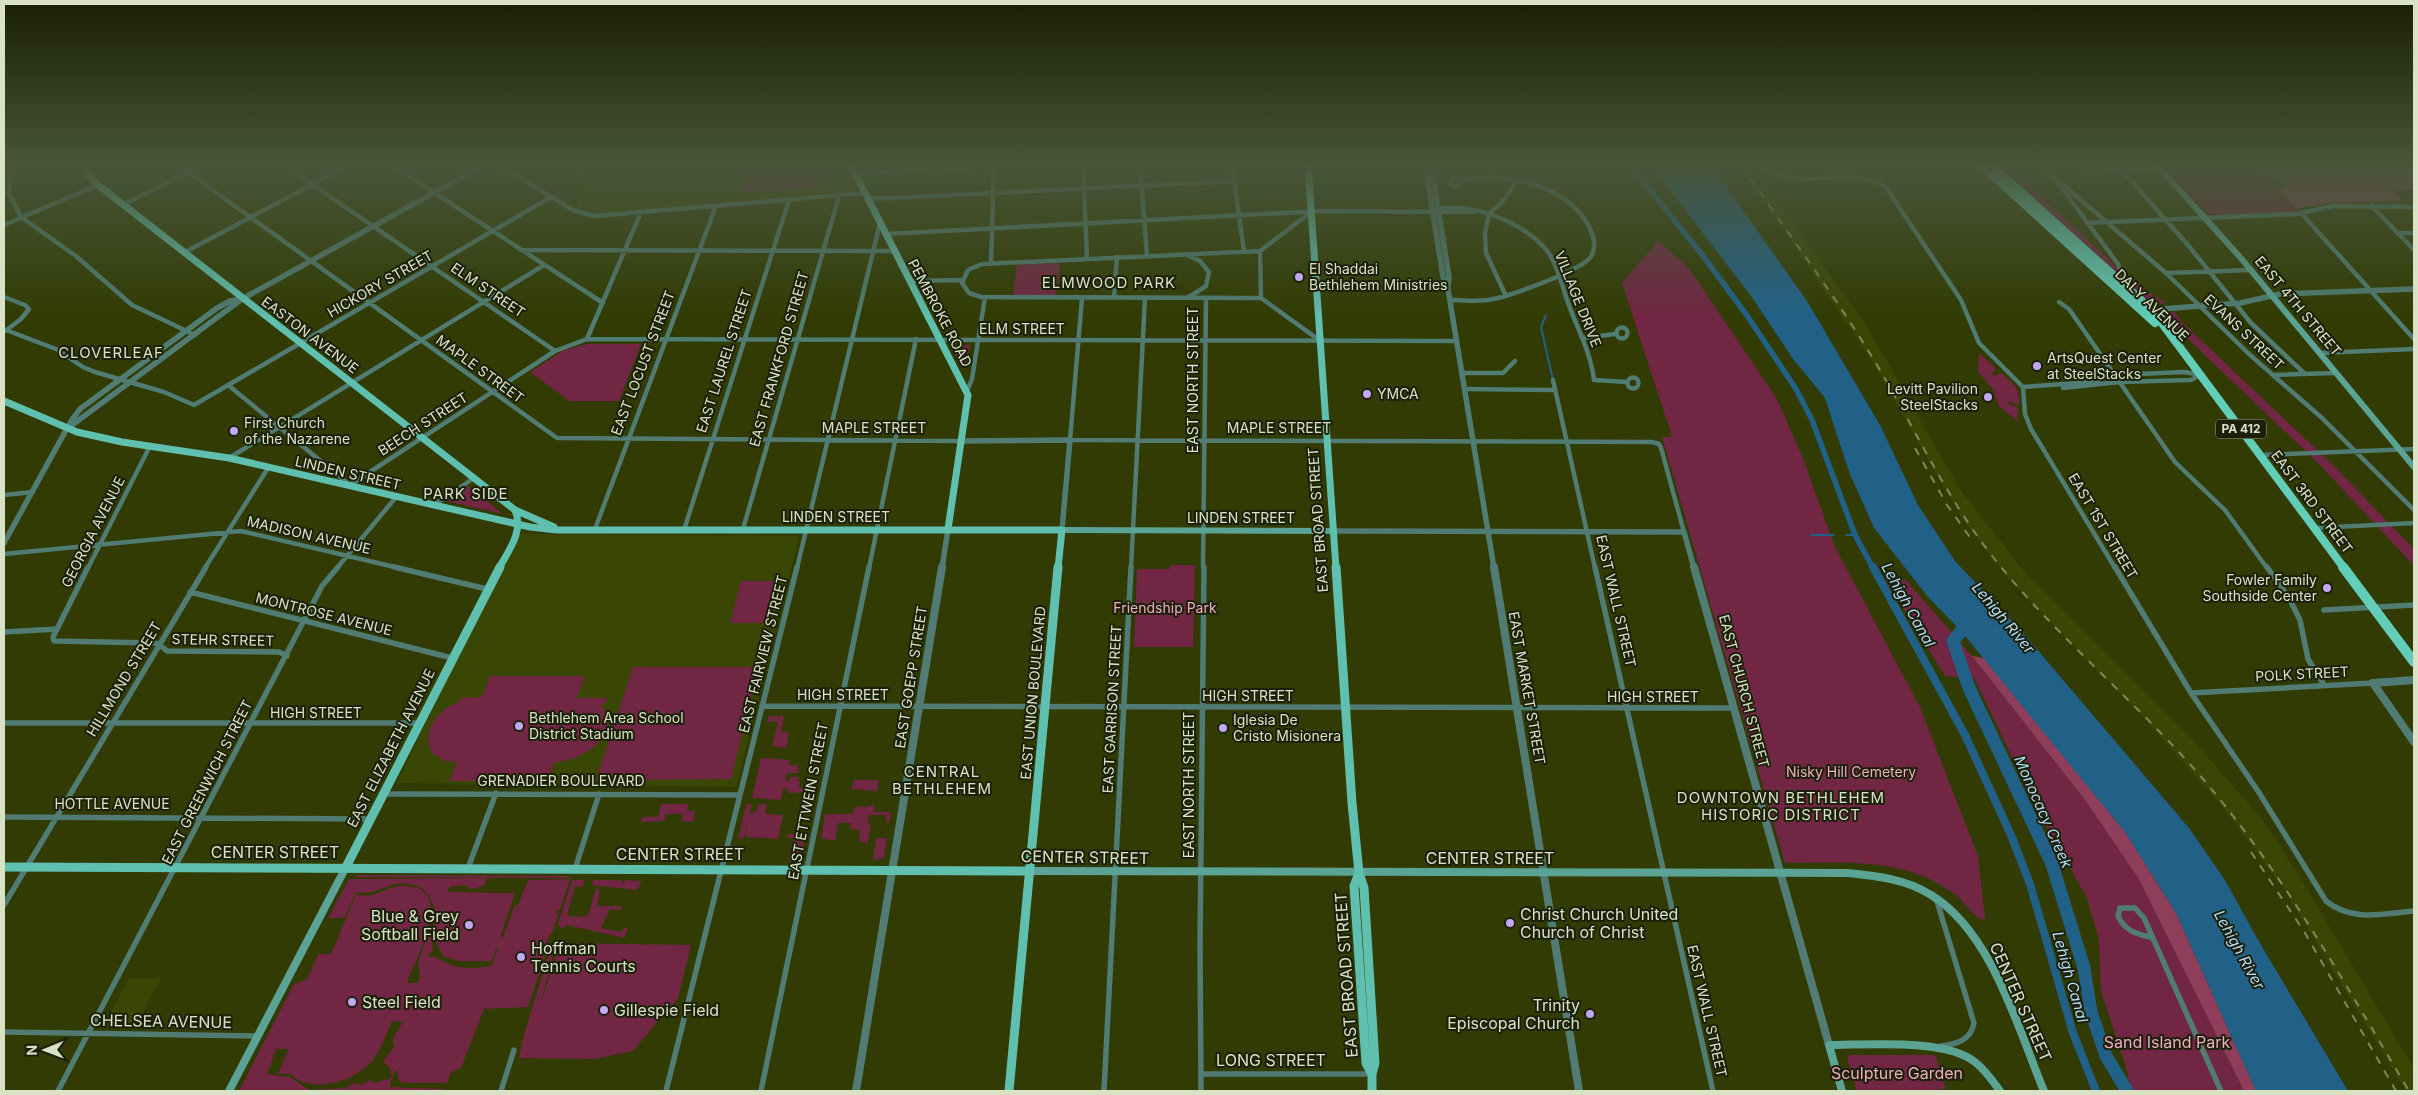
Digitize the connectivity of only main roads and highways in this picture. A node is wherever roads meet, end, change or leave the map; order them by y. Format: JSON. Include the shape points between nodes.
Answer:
{"nodes":[{"id":1,"x":139,"y":216,"type":"edge"},
{"id":2,"x":877,"y":216,"type":"edge"},
{"id":3,"x":1311,"y":216,"type":"edge"},
{"id":4,"x":2039,"y":216,"type":"edge"},
{"id":5,"x":2048,"y":216,"type":"edge"},
{"id":6,"x":2204,"y":216,"type":"edge"},
{"id":7,"x":2146,"y":310,"type":"junction"},
{"id":8,"x":2188,"y":358,"type":"joint"},
{"id":9,"x":967,"y":391,"type":"joint"},
{"id":10,"x":4,"y":401,"type":"edge"},
{"id":11,"x":2414,"y":467,"type":"edge"},
{"id":12,"x":515,"y":510,"type":"junction"},
{"id":13,"x":519,"y":523,"type":"junction"},
{"id":14,"x":948,"y":529,"type":"junction"},
{"id":15,"x":557,"y":530,"type":"junction"},
{"id":16,"x":1062,"y":530,"type":"junction"},
{"id":17,"x":1332,"y":530,"type":"junction"},
{"id":18,"x":2414,"y":662,"type":"edge"},
{"id":19,"x":4,"y":867,"type":"edge"},
{"id":20,"x":346,"y":867,"type":"junction"},
{"id":21,"x":1030,"y":871,"type":"junction"},
{"id":22,"x":1359,"y":873,"type":"junction"},
{"id":23,"x":229,"y":1091,"type":"edge"},
{"id":24,"x":1009,"y":1091,"type":"edge"},
{"id":25,"x":1372,"y":1091,"type":"edge"},
{"id":26,"x":1842,"y":1091,"type":"edge"},
{"id":27,"x":2000,"y":1091,"type":"edge"},
{"id":28,"x":2044,"y":1091,"type":"edge"}],
"edges":[{"from":1,"to":12,"type":"main road","name":"EASTON AVENUE"},
{"from":2,"to":9,"type":"main road","name":"PEMBROKE ROAD"},
{"from":3,"to":17,"type":"main road","name":"EAST BROAD STREET"},
{"from":4,"to":7,"type":"highway","name":"DALY AVENUE","number":"PA 412"},
{"from":5,"to":7,"type":"highway","name":"DALY AVENUE","number":"PA 412"},
{"from":6,"to":11,"type":"main road","name":"EAST 4TH STREET"},
{"from":7,"to":8,"type":"highway","name":"DALY AVENUE","number":"PA 412"},
{"from":8,"to":18,"type":"highway","name":"EAST 3RD STREET","number":"PA 412"},
{"from":9,"to":14,"type":"main road","name":"EAST GOEPP STREET","via":[[968,409]]},
{"from":10,"to":13,"type":"main road","name":"LINDEN STREET","via":[[93,436],[228,458]]},
{"from":12,"to":13,"type":"main road"},
{"from":12,"to":15,"type":"main road","name":"EASTON AVENUE","via":[[553,525]]},
{"from":13,"to":15,"type":"main road","name":"LINDEN STREET"},
{"from":13,"to":20,"type":"main road","name":"EAST ELIZABETH AVENUE","via":[[517,534]]},
{"from":14,"to":15,"type":"main road","name":"LINDEN STREET"},
{"from":14,"to":16,"type":"main road","name":"LINDEN STREET"},
{"from":16,"to":17,"type":"main road","name":"LINDEN STREET"},
{"from":16,"to":21,"type":"main road","name":"EAST UNION BOULEVARD"},
{"from":17,"to":22,"type":"main road","name":"EAST BROAD STREET"},
{"from":19,"to":20,"type":"main road","name":"CENTER STREET"},
{"from":20,"to":21,"type":"main road","name":"CENTER STREET"},
{"from":20,"to":23,"type":"main road","name":"EAST ELIZABETH AVENUE"},
{"from":21,"to":22,"type":"main road","name":"CENTER STREET"},
{"from":21,"to":24,"type":"main road","name":"EAST UNION BOULEVARD"},
{"from":22,"to":25,"type":"main road","name":"EAST BROAD STREET","via":[[1354,886],[1357,946],[1366,1063],[1372,1074]]},
{"from":22,"to":28,"type":"main road","name":"CENTER STREET","via":[[1780,872],[1878,875],[1914,885],[1936,898],[1966,925],[1986,953]]},
{"from":26,"to":27,"type":"main road","name":"EAST CHURCH STREET","via":[[1829,1045],[1937,1047],[1957,1051],[1974,1061]]}]}
